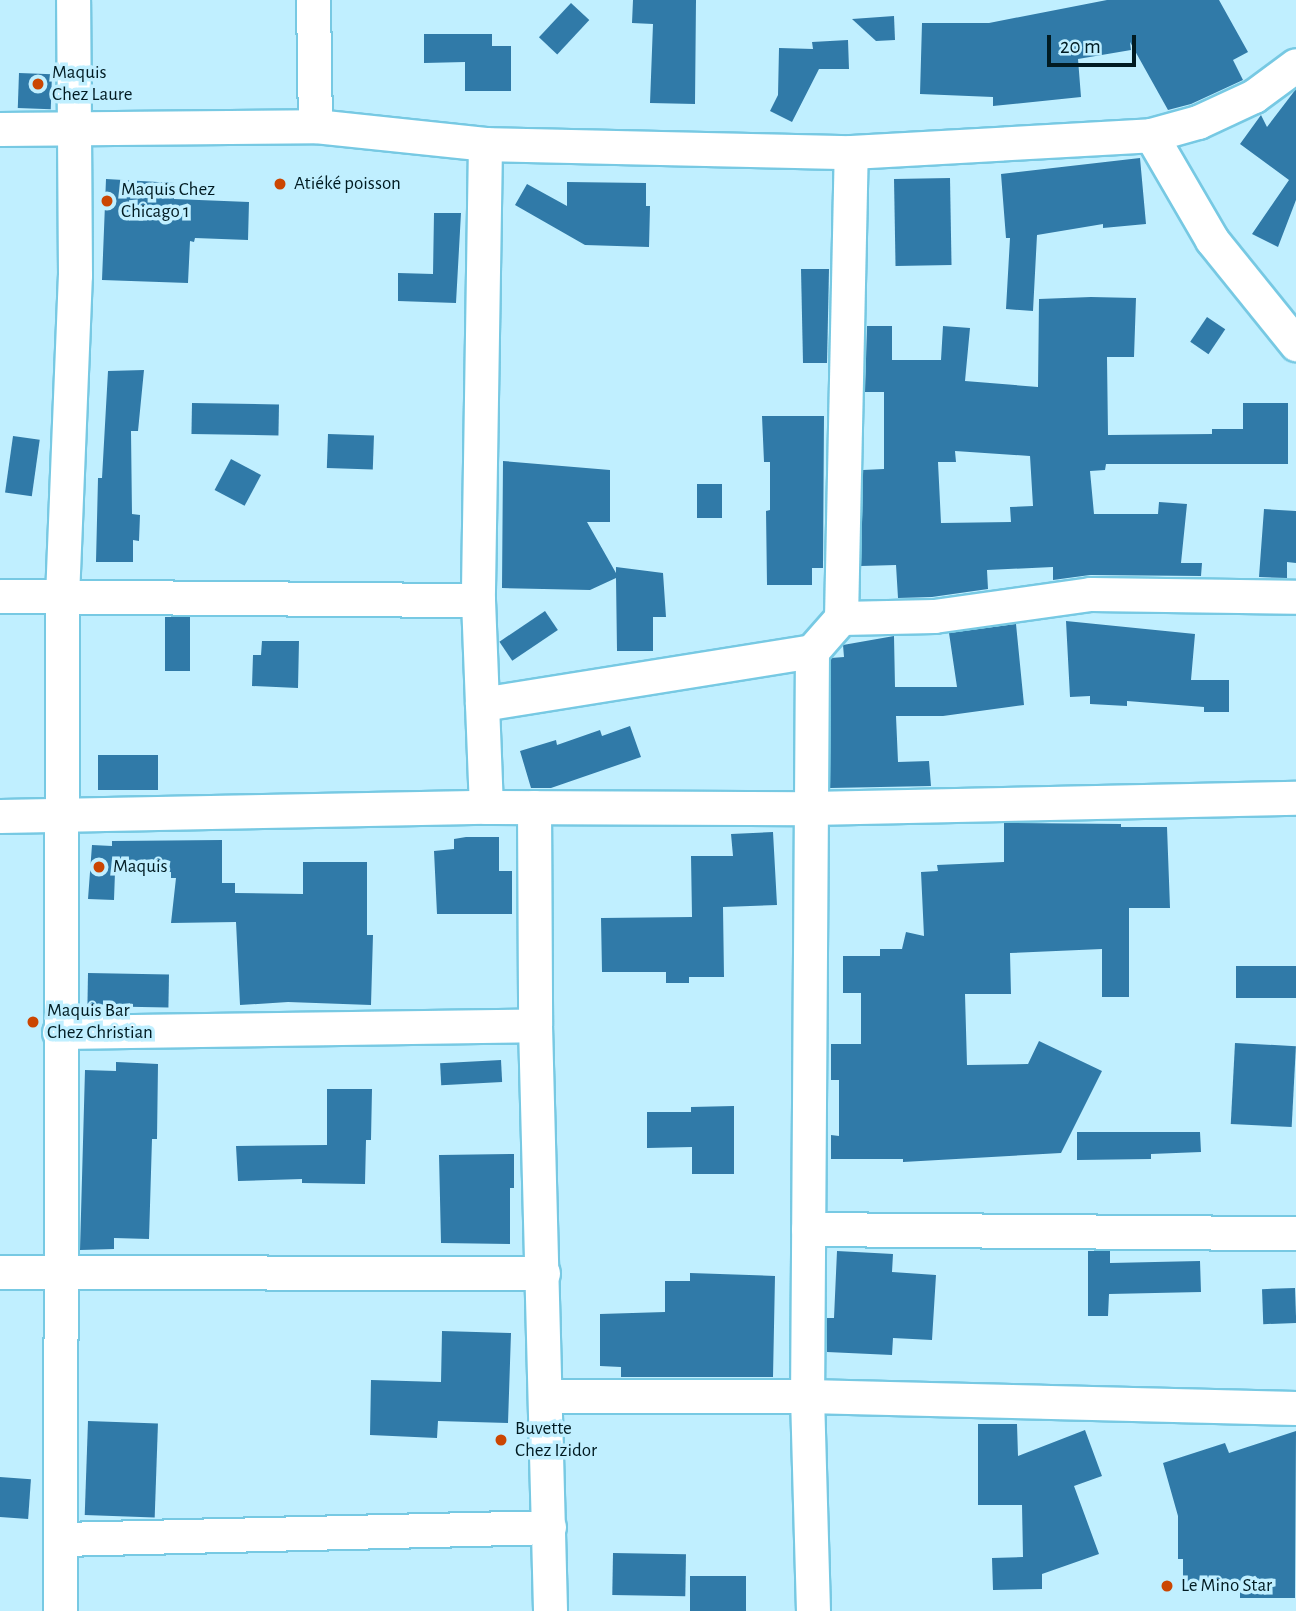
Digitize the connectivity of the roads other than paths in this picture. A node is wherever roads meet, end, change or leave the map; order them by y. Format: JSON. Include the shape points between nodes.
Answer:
{"nodes":[{"id":1,"x":73,"y":0,"type":"edge"},
{"id":2,"x":313,"y":0,"type":"edge"},
{"id":3,"x":1296,"y":65,"type":"edge"},
{"id":4,"x":314,"y":126,"type":"junction"},
{"id":5,"x":72,"y":129,"type":"junction"},
{"id":6,"x":0,"y":130,"type":"edge"},
{"id":7,"x":1151,"y":135,"type":"junction"},
{"id":8,"x":485,"y":144,"type":"junction"},
{"id":9,"x":851,"y":152,"type":"junction"},
{"id":10,"x":1296,"y":344,"type":"edge"},
{"id":11,"x":0,"y":596,"type":"edge"},
{"id":12,"x":62,"y":597,"type":"junction"},
{"id":13,"x":1296,"y":597,"type":"edge"},
{"id":14,"x":478,"y":600,"type":"junction"},
{"id":15,"x":841,"y":618,"type":"junction"},
{"id":16,"x":813,"y":651,"type":"junction"},
{"id":17,"x":482,"y":704,"type":"junction"},
{"id":18,"x":1296,"y":798,"type":"edge"},
{"id":19,"x":486,"y":807,"type":"junction"},
{"id":20,"x":534,"y":807,"type":"junction"},
{"id":21,"x":810,"y":808,"type":"junction"},
{"id":22,"x":0,"y":816,"type":"edge"},
{"id":23,"x":62,"y":817,"type":"junction"},
{"id":24,"x":535,"y":1025,"type":"junction"},
{"id":25,"x":59,"y":1032,"type":"junction"},
{"id":26,"x":808,"y":1229,"type":"junction"},
{"id":27,"x":1296,"y":1233,"type":"edge"},
{"id":28,"x":0,"y":1272,"type":"edge"},
{"id":29,"x":61,"y":1272,"type":"junction"},
{"id":30,"x":543,"y":1273,"type":"junction"},
{"id":31,"x":547,"y":1396,"type":"junction"},
{"id":32,"x":807,"y":1396,"type":"junction"},
{"id":33,"x":1296,"y":1408,"type":"edge"},
{"id":34,"x":549,"y":1527,"type":"junction"},
{"id":35,"x":61,"y":1539,"type":"junction"},
{"id":36,"x":60,"y":1611,"type":"edge"},
{"id":37,"x":550,"y":1611,"type":"edge"},
{"id":38,"x":813,"y":1611,"type":"edge"}],
"edges":[{"from":1,"to":5,"type":"street"},
{"from":2,"to":4,"type":"street"},
{"from":3,"to":7,"type":"street","via":[[1254,96],[1198,122]]},
{"from":4,"to":5,"type":"street"},
{"from":4,"to":8,"type":"street"},
{"from":5,"to":6,"type":"street"},
{"from":5,"to":12,"type":"street","via":[[75,275]]},
{"from":7,"to":9,"type":"street"},
{"from":7,"to":10,"type":"street","via":[[1212,240]]},
{"from":8,"to":9,"type":"street"},
{"from":8,"to":14,"type":"street"},
{"from":9,"to":15,"type":"street"},
{"from":11,"to":12,"type":"street"},
{"from":12,"to":14,"type":"street"},
{"from":12,"to":23,"type":"street"},
{"from":13,"to":15,"type":"street","via":[[1080,595],[934,616]]},
{"from":14,"to":17,"type":"street"},
{"from":15,"to":16,"type":"street"},
{"from":16,"to":17,"type":"street"},
{"from":16,"to":21,"type":"street"},
{"from":17,"to":19,"type":"street"},
{"from":18,"to":21,"type":"street"},
{"from":19,"to":20,"type":"street"},
{"from":19,"to":23,"type":"street"},
{"from":20,"to":21,"type":"street"},
{"from":20,"to":24,"type":"street"},
{"from":21,"to":26,"type":"street"},
{"from":22,"to":23,"type":"street"},
{"from":23,"to":25,"type":"street"},
{"from":24,"to":25,"type":"street"},
{"from":24,"to":30,"type":"street"},
{"from":25,"to":29,"type":"street"},
{"from":26,"to":27,"type":"street"},
{"from":26,"to":32,"type":"street"},
{"from":28,"to":29,"type":"street"},
{"from":29,"to":30,"type":"street"},
{"from":29,"to":35,"type":"street"},
{"from":30,"to":31,"type":"street"},
{"from":31,"to":32,"type":"street"},
{"from":31,"to":34,"type":"street"},
{"from":32,"to":33,"type":"street"},
{"from":32,"to":38,"type":"street"},
{"from":34,"to":35,"type":"street"},
{"from":34,"to":37,"type":"street"},
{"from":35,"to":36,"type":"street"}]}
